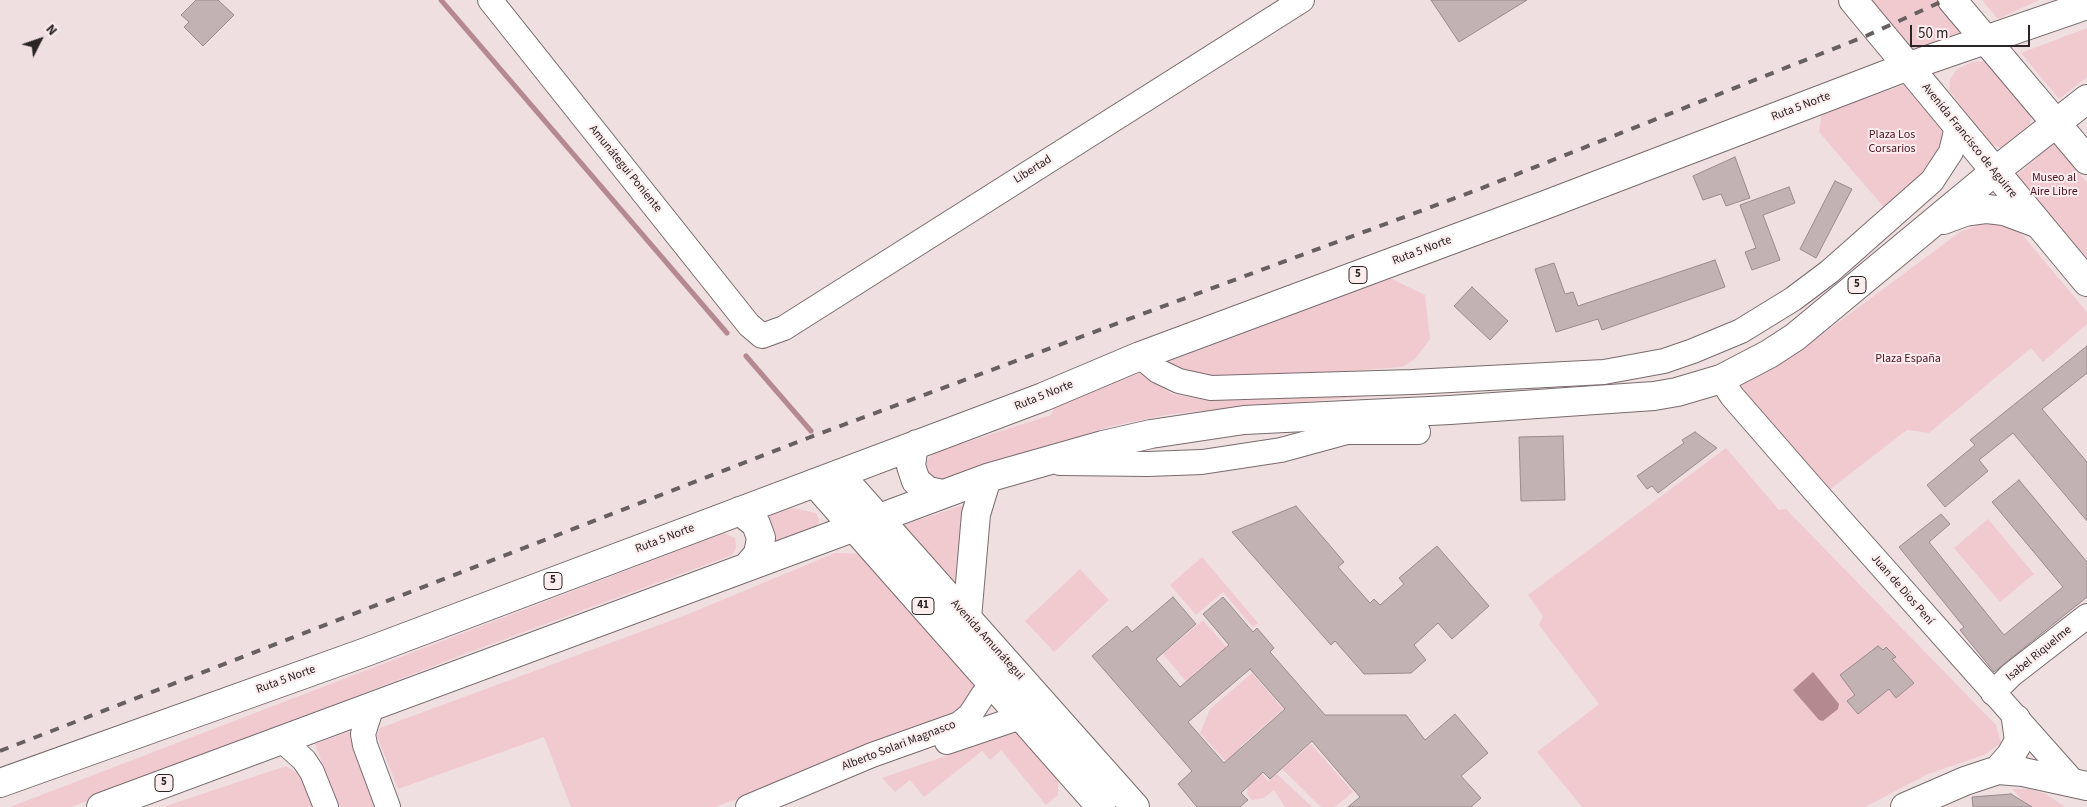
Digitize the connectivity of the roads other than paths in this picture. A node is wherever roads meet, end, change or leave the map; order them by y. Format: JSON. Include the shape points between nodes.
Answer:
{"nodes":[{"id":1,"x":490,"y":0,"type":"edge"},
{"id":2,"x":1302,"y":0,"type":"edge"},
{"id":3,"x":1853,"y":0,"type":"edge"},
{"id":4,"x":1952,"y":0,"type":"edge"},
{"id":5,"x":2087,"y":5,"type":"edge"},
{"id":6,"x":1986,"y":40,"type":"junction"},
{"id":7,"x":1908,"y":66,"type":"junction"},
{"id":8,"x":2087,"y":99,"type":"edge"},
{"id":9,"x":2056,"y":124,"type":"junction"},
{"id":10,"x":1957,"y":127,"type":"junction"},
{"id":11,"x":2087,"y":160,"type":"edge"},
{"id":12,"x":1994,"y":172,"type":"junction"},
{"id":13,"x":2036,"y":223,"type":"junction"},
{"id":14,"x":1932,"y":224,"type":"junction"},
{"id":15,"x":2087,"y":282,"type":"edge"},
{"id":16,"x":762,"y":336,"type":"joint"},
{"id":17,"x":1140,"y":356,"type":"junction"},
{"id":18,"x":1721,"y":379,"type":"junction"},
{"id":19,"x":1393,"y":422,"type":"junction"},
{"id":20,"x":1418,"y":432,"type":"dead end"},
{"id":21,"x":917,"y":444,"type":"junction"},
{"id":22,"x":1031,"y":465,"type":"junction"},
{"id":23,"x":827,"y":478,"type":"junction"},
{"id":24,"x":987,"y":478,"type":"junction"},
{"id":25,"x":943,"y":494,"type":"junction"},
{"id":26,"x":740,"y":511,"type":"junction"},
{"id":27,"x":866,"y":522,"type":"junction"},
{"id":28,"x":747,"y":567,"type":"junction"},
{"id":29,"x":2087,"y":616,"type":"edge"},
{"id":30,"x":967,"y":618,"type":"junction"},
{"id":31,"x":993,"y":684,"type":"junction"},
{"id":32,"x":1027,"y":685,"type":"junction"},
{"id":33,"x":1993,"y":693,"type":"junction"},
{"id":34,"x":372,"y":706,"type":"junction"},
{"id":35,"x":1021,"y":717,"type":"junction"},
{"id":36,"x":2016,"y":719,"type":"junction"},
{"id":37,"x":282,"y":740,"type":"junction"},
{"id":38,"x":1998,"y":770,"type":"junction"},
{"id":39,"x":813,"y":781,"type":"junction"},
{"id":40,"x":0,"y":783,"type":"edge"},
{"id":41,"x":2083,"y":789,"type":"edge"},
{"id":42,"x":100,"y":807,"type":"edge"},
{"id":43,"x":326,"y":807,"type":"edge"},
{"id":44,"x":388,"y":807,"type":"edge"},
{"id":45,"x":748,"y":807,"type":"edge"},
{"id":46,"x":1101,"y":807,"type":"edge"},
{"id":47,"x":1135,"y":807,"type":"edge"},
{"id":48,"x":1905,"y":807,"type":"edge"}],
"edges":[{"from":1,"to":16,"type":"street","name":"Amunátegui Poniente","via":[[749,325]]},
{"from":2,"to":16,"type":"street","name":"Libertad","via":[[784,328]]},
{"from":3,"to":7,"type":"main road","name":"Avenida Francisco de Aguirre"},
{"from":4,"to":6,"type":"main road"},
{"from":5,"to":6,"type":"main road","name":"Ruta 5 Norte","number":"5"},
{"from":6,"to":7,"type":"main road","name":"Ruta 5 Norte","number":"5"},
{"from":6,"to":9,"type":"main road"},
{"from":7,"to":10,"type":"main road","name":"Avenida Francisco de Aguirre"},
{"from":7,"to":17,"type":"main road","name":"Ruta 5 Norte","number":"5"},
{"from":8,"to":9,"type":"main road","number":"5"},
{"from":9,"to":11,"type":"main road"},
{"from":9,"to":12,"type":"main road","number":"5"},
{"from":10,"to":12,"type":"main road","name":"Avenida Francisco de Aguirre"},
{"from":10,"to":17,"type":"street","via":[[1951,152],[1932,181],[1829,272],[1741,331],[1664,361],[1604,372],[1211,388],[1174,379]]},
{"from":12,"to":13,"type":"main road","name":"Avenida Francisco de Aguirre"},
{"from":12,"to":14,"type":"main road","number":"5"},
{"from":13,"to":14,"type":"main road","via":[[2010,213],[1987,210],[1965,212]]},
{"from":13,"to":15,"type":"main road","name":"Avenida Francisco de Aguirre"},
{"from":14,"to":18,"type":"main road","number":"5","via":[[1795,337]]},
{"from":17,"to":21,"type":"main road","name":"Ruta 5 Norte","number":"5","via":[[1043,397]]},
{"from":18,"to":19,"type":"main road","number":"5","via":[[1654,396]]},
{"from":18,"to":33,"type":"street","name":"Juan de Dios Pení","via":[[1732,396]]},
{"from":19,"to":20,"type":"street"},
{"from":19,"to":22,"type":"street","via":[[1281,450],[1202,462]]},
{"from":19,"to":22,"type":"main road","number":"5","via":[[1290,416],[1198,426],[1103,444]]},
{"from":21,"to":23,"type":"main road","name":"Ruta 5 Norte","number":"5"},
{"from":21,"to":25,"type":"main road","via":[[911,458],[916,481],[928,491]]},
{"from":22,"to":24,"type":"main road","number":"5"},
{"from":23,"to":26,"type":"main road","name":"Ruta 5 Norte","number":"5"},
{"from":23,"to":27,"type":"main road","name":"Avenida Amunátegui","number":"41"},
{"from":24,"to":25,"type":"main road","number":"5"},
{"from":24,"to":30,"type":"main road","via":[[976,514]]},
{"from":25,"to":27,"type":"main road","number":"5"},
{"from":26,"to":28,"type":"main road","via":[[756,524],[761,538],[758,554]]},
{"from":26,"to":40,"type":"main road","name":"Ruta 5 Norte","number":"5","via":[[366,652]]},
{"from":27,"to":28,"type":"main road","number":"5"},
{"from":27,"to":30,"type":"main road","name":"Avenida Amunátegui","number":"41"},
{"from":27,"to":31,"type":"main road","name":"Avenida Amunátegui","number":"41"},
{"from":28,"to":34,"type":"main road","number":"5"},
{"from":29,"to":33,"type":"street","name":"Isabel Riquelme","via":[[2011,675]]},
{"from":30,"to":32,"type":"main road","name":"Avenida Amunátegui","number":"41"},
{"from":31,"to":32,"type":"street","via":[[1010,679]]},
{"from":31,"to":35,"type":"main road","name":"Avenida Amunátegui","number":"41"},
{"from":31,"to":39,"type":"street","name":"Alberto Solari Magnasco","via":[[970,715],[959,724],[872,755]]},
{"from":32,"to":47,"type":"main road","name":"Avenida Amunátegui","number":"41"},
{"from":33,"to":36,"type":"street","name":"Juan de Dios Pení"},
{"from":34,"to":37,"type":"main road","number":"5"},
{"from":34,"to":44,"type":"street","via":[[363,734]]},
{"from":35,"to":39,"type":"street","name":"Alberto Solari Magnasco","via":[[876,766]]},
{"from":35,"to":46,"type":"main road","name":"Avenida Amunátegui","number":"41"},
{"from":36,"to":38,"type":"main road","via":[[2019,740]]},
{"from":36,"to":41,"type":"street","name":"Juan de Dios Pení"},
{"from":37,"to":42,"type":"main road","number":"5"},
{"from":37,"to":43,"type":"street","via":[[312,772]]},
{"from":38,"to":41,"type":"main road","via":[[2023,772]]},
{"from":38,"to":48,"type":"main road"},
{"from":39,"to":45,"type":"street","name":"Alberto Solari Magnasco"}]}
